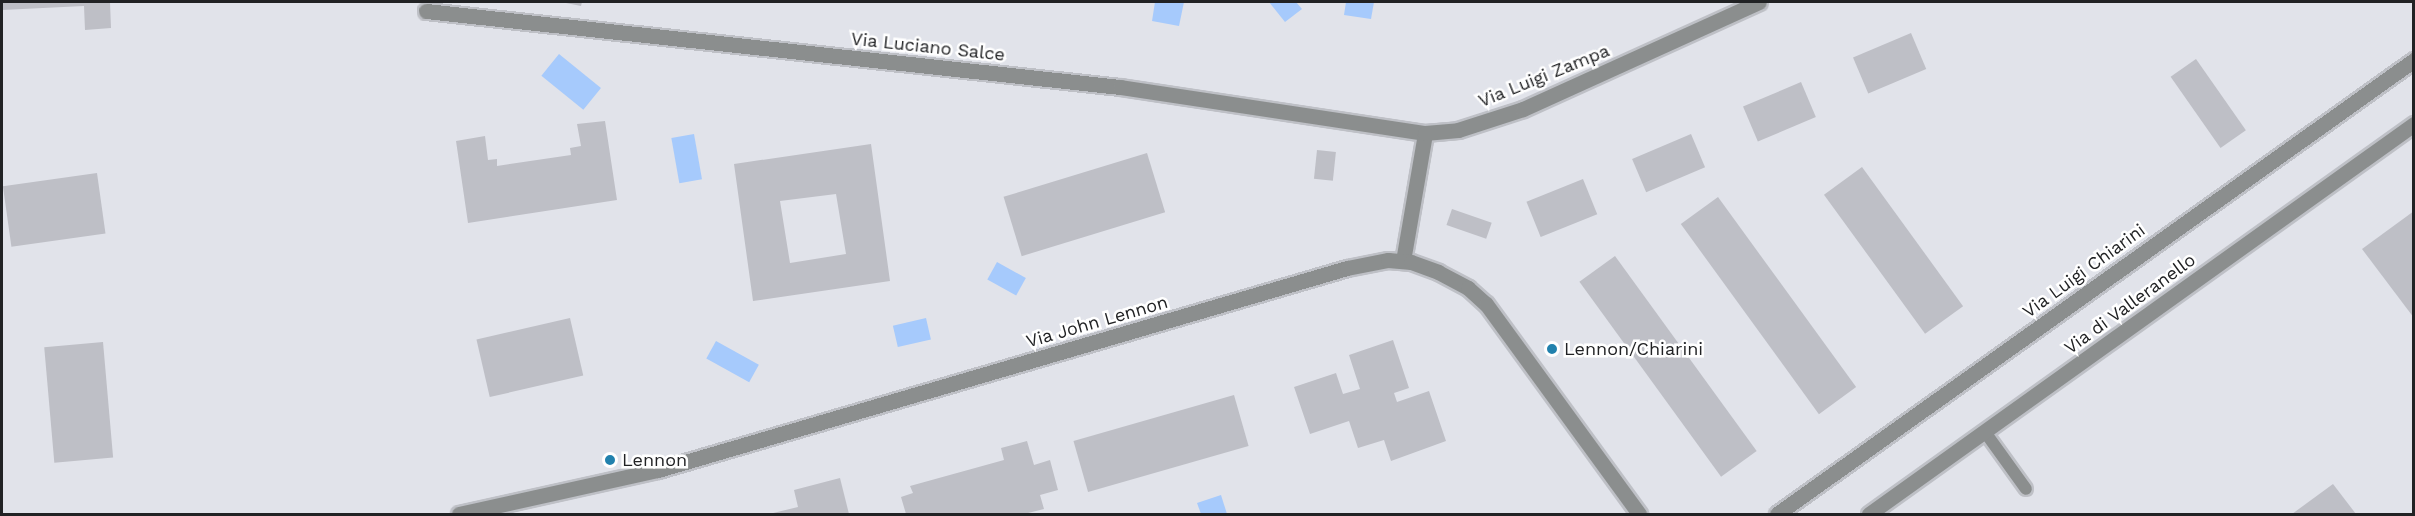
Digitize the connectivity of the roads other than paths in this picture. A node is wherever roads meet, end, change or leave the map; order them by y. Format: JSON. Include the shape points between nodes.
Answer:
{"nodes":[{"id":1,"x":1759,"y":2,"type":"edge"},
{"id":2,"x":426,"y":11,"type":"dead end"},
{"id":3,"x":2414,"y":60,"type":"edge"},
{"id":4,"x":2414,"y":124,"type":"edge"},
{"id":5,"x":1425,"y":132,"type":"junction"},
{"id":6,"x":1403,"y":261,"type":"junction"},
{"id":7,"x":1985,"y":432,"type":"junction"},
{"id":8,"x":2026,"y":489,"type":"dead end"},
{"id":9,"x":459,"y":514,"type":"edge"},
{"id":10,"x":1639,"y":514,"type":"edge"},
{"id":11,"x":1777,"y":514,"type":"edge"},
{"id":12,"x":1869,"y":514,"type":"edge"}],
"edges":[{"from":1,"to":5,"type":"street","name":"Via Luigi Zampa","via":[[1523,109],[1465,128]]},
{"from":2,"to":5,"type":"street","name":"Via Luciano Salce","via":[[1120,87]]},
{"from":3,"to":11,"type":"street","name":"Via Luigi Chiarini"},
{"from":4,"to":7,"type":"street","name":"Via di Valleranello"},
{"from":5,"to":6,"type":"street"},
{"from":6,"to":9,"type":"street","name":"Via John Lennon","via":[[1347,268],[658,470]]},
{"from":6,"to":10,"type":"street","name":"Via John Lennon","via":[[1459,282],[1486,304]]},
{"from":7,"to":8,"type":"lane"},
{"from":7,"to":12,"type":"street","name":"Via di Valleranello"}]}
